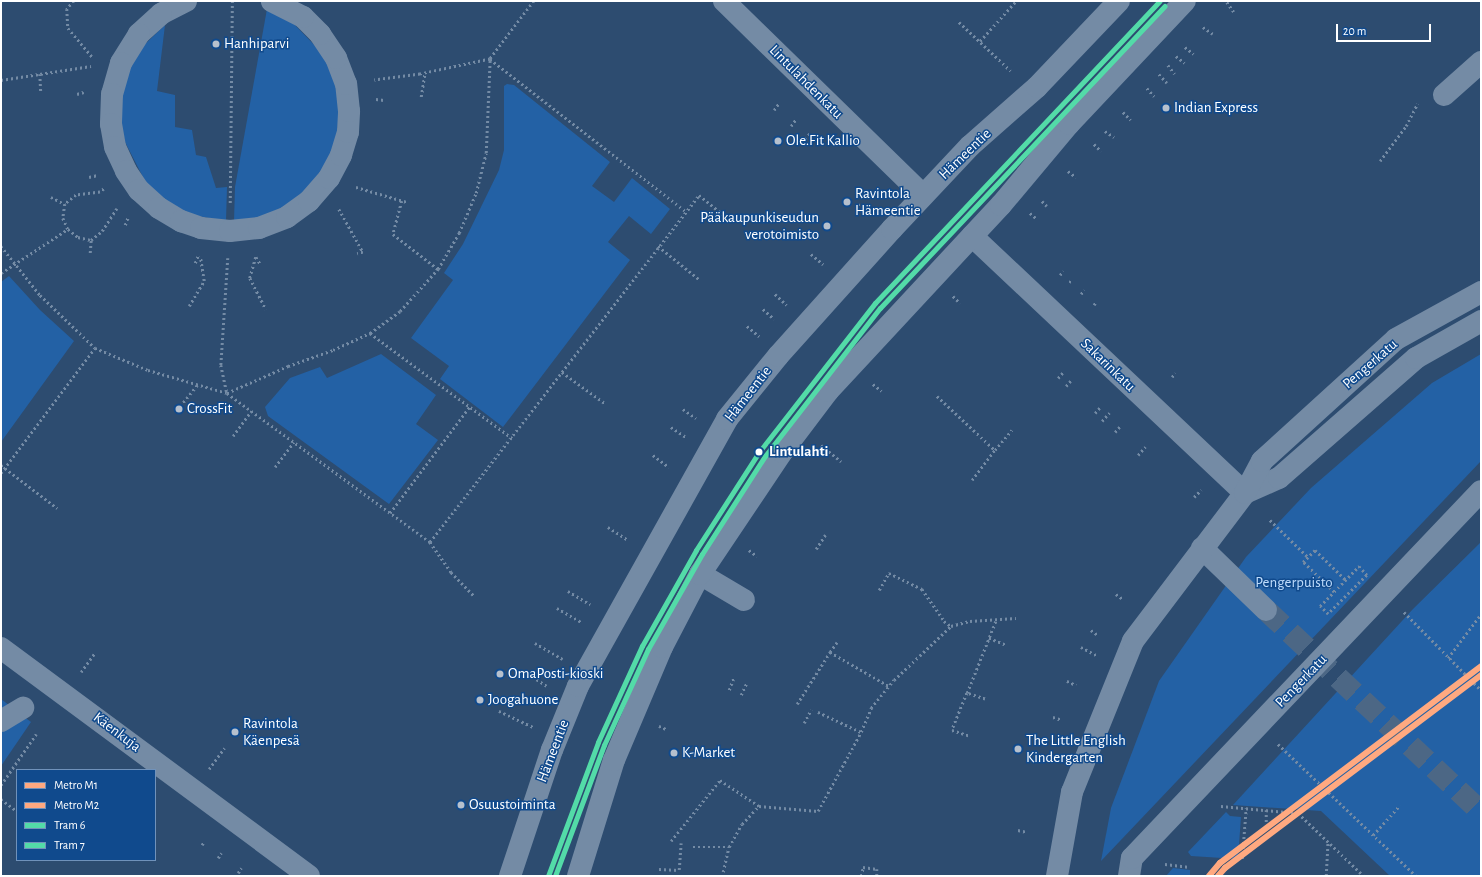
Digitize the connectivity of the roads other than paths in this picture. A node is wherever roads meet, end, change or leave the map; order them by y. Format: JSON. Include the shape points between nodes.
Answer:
{"nodes":[{"id":1,"x":186,"y":1,"type":"edge"},
{"id":2,"x":272,"y":1,"type":"edge"},
{"id":3,"x":724,"y":1,"type":"edge"},
{"id":4,"x":1118,"y":1,"type":"edge"},
{"id":5,"x":1185,"y":1,"type":"edge"},
{"id":6,"x":1481,"y":62,"type":"edge"},
{"id":7,"x":1444,"y":95,"type":"dead end"},
{"id":8,"x":923,"y":195,"type":"junction"},
{"id":9,"x":972,"y":236,"type":"junction"},
{"id":10,"x":1481,"y":292,"type":"edge"},
{"id":11,"x":1481,"y":321,"type":"edge"},
{"id":12,"x":1481,"y":491,"type":"edge"},
{"id":13,"x":1245,"y":493,"type":"junction"},
{"id":14,"x":1202,"y":548,"type":"junction"},
{"id":15,"x":700,"y":574,"type":"junction"},
{"id":16,"x":744,"y":600,"type":"dead end"},
{"id":17,"x":1266,"y":610,"type":"tunnel mouth"},
{"id":18,"x":1,"y":648,"type":"edge"},
{"id":19,"x":23,"y":708,"type":"dead end"},
{"id":20,"x":1,"y":721,"type":"edge"},
{"id":21,"x":309,"y":876,"type":"edge"},
{"id":22,"x":510,"y":876,"type":"edge"},
{"id":23,"x":578,"y":876,"type":"edge"},
{"id":24,"x":1057,"y":876,"type":"edge"},
{"id":25,"x":1129,"y":876,"type":"edge"}],
"edges":[{"from":1,"to":2,"type":"street","via":[[160,14],[139,34],[121,62],[112,94],[111,124],[115,147],[126,171],[139,190],[159,208],[181,221],[201,228],[230,231],[259,228],[287,217],[309,201],[327,181],[341,155],[348,132],[346,84],[336,58],[320,34],[303,17]]},
{"from":3,"to":8,"type":"street","name":"Lintulahdenkatu"},
{"from":4,"to":8,"type":"street","name":"Hämeentie","via":[[1037,87],[970,146]]},
{"from":5,"to":9,"type":"street","via":[[1069,124]]},
{"from":6,"to":7,"type":"street"},
{"from":8,"to":22,"type":"street","name":"Hämeentie","via":[[818,310],[727,419],[578,686],[552,750]]},
{"from":9,"to":13,"type":"street","name":"Sakarinkatu"},
{"from":9,"to":15,"type":"street","via":[[867,348],[807,418]]},
{"from":10,"to":13,"type":"street","name":"Pengerkatu","via":[[1396,339],[1262,461]]},
{"from":11,"to":13,"type":"street","name":"Pengerkatu","via":[[1416,358],[1279,478]]},
{"from":12,"to":25,"type":"street","name":"Pengerkatu","via":[[1132,858]]},
{"from":13,"to":14,"type":"street","name":"Pengerkatu"},
{"from":14,"to":17,"type":"street"},
{"from":14,"to":24,"type":"street","name":"Pengerkatu","via":[[1133,641],[1072,792]]},
{"from":15,"to":16,"type":"street"},
{"from":15,"to":23,"type":"street","via":[[662,647],[619,747]]},
{"from":18,"to":21,"type":"street","name":"Käenkuja"},
{"from":19,"to":20,"type":"street"}]}
